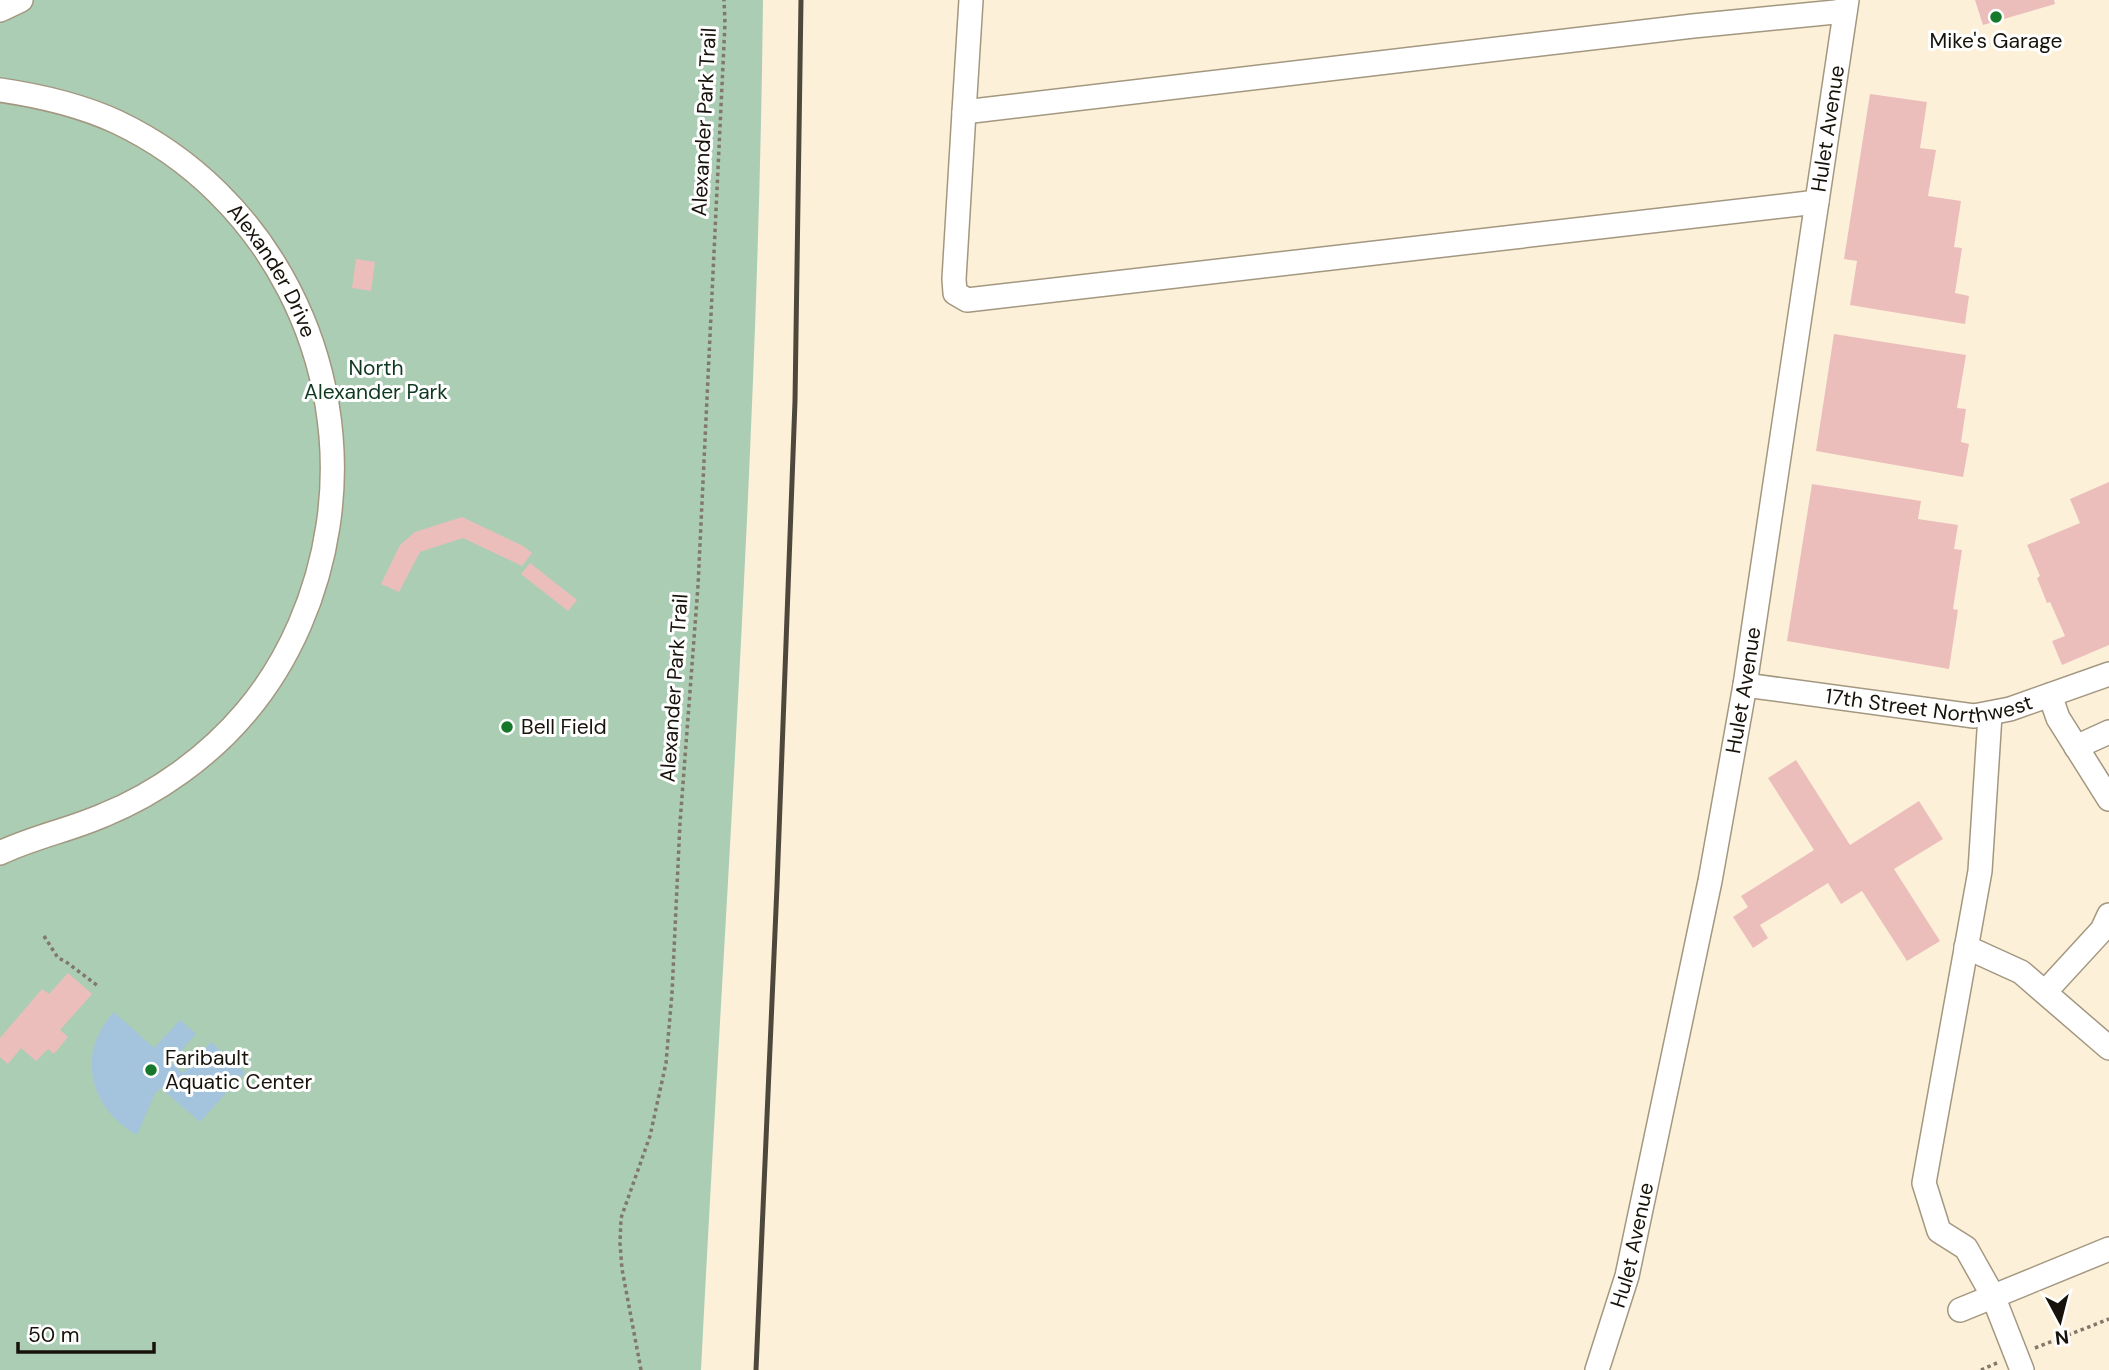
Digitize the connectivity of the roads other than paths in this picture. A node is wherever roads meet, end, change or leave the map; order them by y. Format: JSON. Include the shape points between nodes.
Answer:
{"nodes":[{"id":1,"x":21,"y":0,"type":"edge"},
{"id":2,"x":971,"y":0,"type":"edge"},
{"id":3,"x":1846,"y":6,"type":"edge"},
{"id":4,"x":0,"y":10,"type":"edge"},
{"id":5,"x":0,"y":90,"type":"edge"},
{"id":6,"x":964,"y":112,"type":"junction"},
{"id":7,"x":1816,"y":202,"type":"junction"},
{"id":8,"x":2109,"y":674,"type":"edge"},
{"id":9,"x":1745,"y":685,"type":"junction"},
{"id":10,"x":2050,"y":695,"type":"junction"},
{"id":11,"x":1990,"y":715,"type":"junction"},
{"id":12,"x":2109,"y":732,"type":"edge"},
{"id":13,"x":2076,"y":747,"type":"junction"},
{"id":14,"x":2109,"y":799,"type":"edge"},
{"id":15,"x":0,"y":853,"type":"edge"},
{"id":16,"x":2109,"y":915,"type":"edge"},
{"id":17,"x":1966,"y":947,"type":"junction"},
{"id":18,"x":2046,"y":991,"type":"junction"},
{"id":19,"x":2109,"y":1048,"type":"edge"},
{"id":20,"x":2109,"y":1250,"type":"edge"},
{"id":21,"x":1993,"y":1296,"type":"junction"},
{"id":22,"x":1960,"y":1310,"type":"dead end"},
{"id":23,"x":2019,"y":1363,"type":"edge"},
{"id":24,"x":1597,"y":1370,"type":"edge"}],
"edges":[{"from":1,"to":4,"type":"street"},
{"from":2,"to":6,"type":"street"},
{"from":3,"to":6,"type":"street"},
{"from":3,"to":7,"type":"street","name":"Hulet Avenue"},
{"from":5,"to":15,"type":"street","name":"Alexander Drive","via":[[79,107],[133,131],[183,164],[230,205],[284,278],[301,313],[322,377],[331,431],[332,481],[321,564],[309,604],[279,664],[248,710],[209,749],[148,794],[103,816]]},
{"from":6,"to":7,"type":"street","via":[[954,279],[955,293],[967,300]]},
{"from":7,"to":9,"type":"street","name":"Hulet Avenue"},
{"from":8,"to":10,"type":"street","name":"17th Street Northwest"},
{"from":9,"to":11,"type":"street","name":"17th Street Northwest","via":[[1956,715]]},
{"from":9,"to":24,"type":"street","name":"Hulet Avenue","via":[[1710,881],[1628,1276]]},
{"from":10,"to":11,"type":"street","name":"17th Street Northwest"},
{"from":10,"to":13,"type":"street"},
{"from":11,"to":17,"type":"street","via":[[1980,871]]},
{"from":12,"to":13,"type":"street"},
{"from":13,"to":14,"type":"street"},
{"from":16,"to":18,"type":"street","via":[[2102,930]]},
{"from":17,"to":18,"type":"street","via":[[2021,972]]},
{"from":17,"to":21,"type":"street","via":[[1924,1183],[1939,1231],[1966,1248]]},
{"from":18,"to":19,"type":"street"},
{"from":20,"to":21,"type":"street"},
{"from":21,"to":22,"type":"street"},
{"from":21,"to":23,"type":"street"}]}
